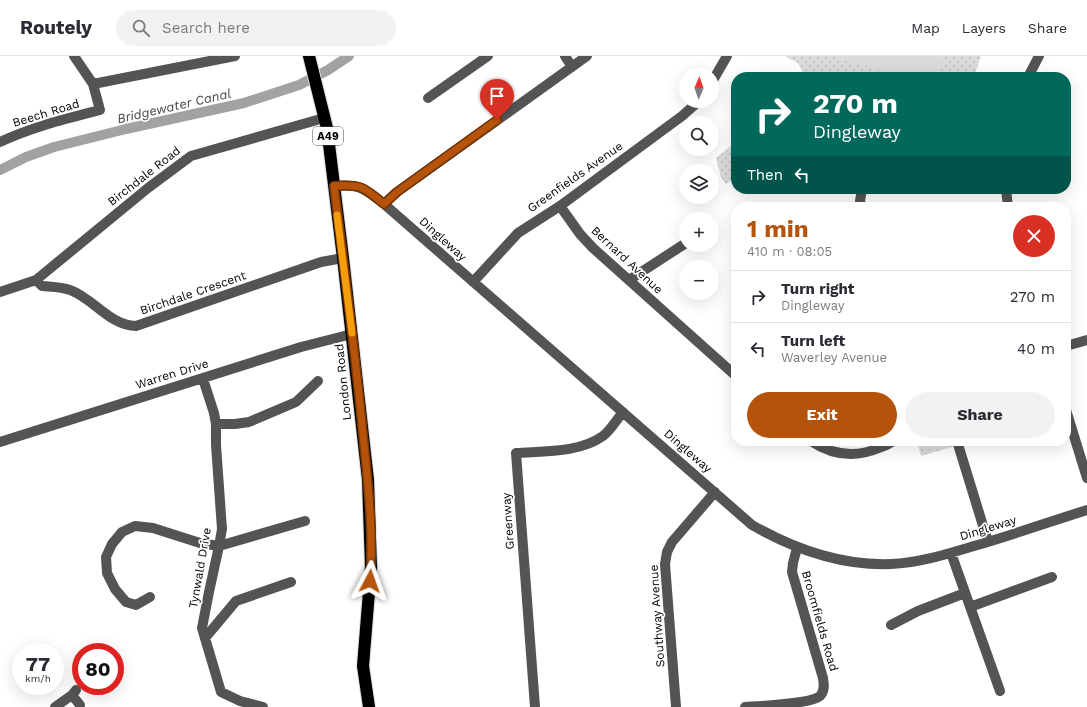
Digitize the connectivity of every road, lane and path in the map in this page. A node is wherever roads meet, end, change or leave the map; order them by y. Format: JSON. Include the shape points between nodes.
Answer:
{"nodes":[{"id":1,"x":74,"y":56,"type":"edge"},
{"id":2,"x":235,"y":56,"type":"edge"},
{"id":3,"x":488,"y":56,"type":"edge"},
{"id":4,"x":565,"y":56,"type":"edge"},
{"id":5,"x":587,"y":56,"type":"edge"},
{"id":6,"x":727,"y":56,"type":"edge"},
{"id":7,"x":1039,"y":56,"type":"edge"},
{"id":8,"x":310,"y":60,"type":"edge"},
{"id":9,"x":572,"y":66,"type":"junction"},
{"id":10,"x":719,"y":70,"type":"edge"},
{"id":11,"x":1031,"y":72,"type":"edge"},
{"id":12,"x":93,"y":84,"type":"junction"},
{"id":13,"x":428,"y":98,"type":"dead end"},
{"id":14,"x":691,"y":108,"type":"edge"},
{"id":15,"x":324,"y":118,"type":"junction"},
{"id":16,"x":0,"y":142,"type":"edge"},
{"id":17,"x":334,"y":186,"type":"junction"},
{"id":18,"x":384,"y":204,"type":"junction"},
{"id":19,"x":560,"y":206,"type":"junction"},
{"id":20,"x":679,"y":248,"type":"edge"},
{"id":21,"x":343,"y":258,"type":"junction"},
{"id":22,"x":36,"y":280,"type":"junction"},
{"id":23,"x":630,"y":280,"type":"junction"},
{"id":24,"x":473,"y":282,"type":"junction"},
{"id":25,"x":0,"y":292,"type":"edge"},
{"id":26,"x":352,"y":334,"type":"junction"},
{"id":27,"x":1087,"y":340,"type":"edge"},
{"id":28,"x":1071,"y":345,"type":"edge"},
{"id":29,"x":731,"y":371,"type":"edge"},
{"id":30,"x":203,"y":378,"type":"junction"},
{"id":31,"x":318,"y":381,"type":"dead end"},
{"id":32,"x":623,"y":412,"type":"junction"},
{"id":33,"x":216,"y":424,"type":"junction"},
{"id":34,"x":1071,"y":426,"type":"edge"},
{"id":35,"x":0,"y":442,"type":"edge"},
{"id":36,"x":818,"y":446,"type":"edge"},
{"id":37,"x":882,"y":446,"type":"edge"},
{"id":38,"x":959,"y":446,"type":"edge"},
{"id":39,"x":1087,"y":478,"type":"edge"},
{"id":40,"x":715,"y":492,"type":"junction"},
{"id":41,"x":1087,"y":510,"type":"edge"},
{"id":42,"x":305,"y":522,"type":"dead end"},
{"id":43,"x":988,"y":542,"type":"junction"},
{"id":44,"x":220,"y":546,"type":"junction"},
{"id":45,"x":797,"y":548,"type":"junction"},
{"id":46,"x":951,"y":553,"type":"junction"},
{"id":47,"x":1052,"y":577,"type":"dead end"},
{"id":48,"x":291,"y":582,"type":"dead end"},
{"id":49,"x":965,"y":593,"type":"junction"},
{"id":50,"x":150,"y":597,"type":"dead end"},
{"id":51,"x":970,"y":607,"type":"junction"},
{"id":52,"x":892,"y":625,"type":"dead end"},
{"id":53,"x":205,"y":638,"type":"junction"},
{"id":54,"x":1000,"y":691,"type":"dead end"},
{"id":55,"x":80,"y":705,"type":"dead end"},
{"id":56,"x":55,"y":707,"type":"edge"},
{"id":57,"x":263,"y":707,"type":"edge"},
{"id":58,"x":369,"y":707,"type":"edge"},
{"id":59,"x":535,"y":707,"type":"edge"},
{"id":60,"x":676,"y":707,"type":"edge"},
{"id":61,"x":745,"y":707,"type":"edge"}],
"edges":[{"from":1,"to":12,"type":"street"},
{"from":2,"to":12,"type":"street"},
{"from":3,"to":13,"type":"street"},
{"from":4,"to":9,"type":"street"},
{"from":5,"to":9,"type":"street"},
{"from":6,"to":10,"type":"street"},
{"from":7,"to":11,"type":"street"},
{"from":8,"to":15,"type":"highway","name":"London Road","number":"A49"},
{"from":9,"to":18,"type":"street"},
{"from":12,"to":16,"type":"street","name":"Beech Road","via":[[100,110],[41,125]]},
{"from":14,"to":19,"type":"street","name":"Greenfields Avenue"},
{"from":15,"to":17,"type":"highway","name":"London Road","number":"A49"},
{"from":15,"to":22,"type":"street","name":"Birchdale Road","via":[[191,156]]},
{"from":17,"to":18,"type":"street","name":"Dingleway","via":[[353,185],[365,189]]},
{"from":17,"to":21,"type":"highway","name":"London Road","number":"A49"},
{"from":18,"to":24,"type":"street","name":"Dingleway"},
{"from":19,"to":23,"type":"street","name":"Bernard Avenue","via":[[593,248]]},
{"from":19,"to":24,"type":"street","name":"Greenfields Avenue","via":[[518,233]]},
{"from":20,"to":23,"type":"street"},
{"from":21,"to":22,"type":"street","name":"Birchdale Crescent","via":[[321,262],[136,326],[119,322],[71,290],[42,286]]},
{"from":21,"to":26,"type":"highway","name":"London Road","number":"A49"},
{"from":22,"to":25,"type":"street","name":"Birchdale Road"},
{"from":23,"to":29,"type":"street","name":"Bernard Avenue"},
{"from":24,"to":32,"type":"street","name":"Dingleway"},
{"from":26,"to":30,"type":"street","name":"Warren Drive"},
{"from":26,"to":58,"type":"highway","name":"London Road","number":"A49","via":[[368,480],[372,552],[363,666]]},
{"from":27,"to":28,"type":"street"},
{"from":30,"to":33,"type":"street","name":"Tynwald Drive"},
{"from":30,"to":35,"type":"street","name":"Warren Drive"},
{"from":31,"to":33,"type":"street","via":[[296,402],[249,422]]},
{"from":32,"to":40,"type":"street","name":"Dingleway"},
{"from":32,"to":59,"type":"street","name":"Greenway","via":[[604,435],[586,445],[562,450],[516,453]]},
{"from":33,"to":44,"type":"street","name":"Tynwald Drive","via":[[222,529]]},
{"from":34,"to":39,"type":"street"},
{"from":36,"to":37,"type":"street","via":[[842,454],[867,453]]},
{"from":38,"to":43,"type":"street"},
{"from":40,"to":45,"type":"street","name":"Dingleway","via":[[752,525]]},
{"from":40,"to":60,"type":"street","name":"Southway Avenue","via":[[672,542],[667,552]]},
{"from":41,"to":43,"type":"street","name":"Dingleway"},
{"from":42,"to":44,"type":"street"},
{"from":43,"to":46,"type":"street","name":"Dingleway"},
{"from":44,"to":50,"type":"street","via":[[200,543],[153,528],[135,526],[122,532],[106,557],[107,573],[115,589],[126,602],[136,605]]},
{"from":44,"to":53,"type":"street","name":"Tynwald Drive","via":[[202,628]]},
{"from":45,"to":46,"type":"street","name":"Dingleway","via":[[857,563],[890,564]]},
{"from":45,"to":61,"type":"street","name":"Broomfields Road","via":[[792,572],[823,678],[823,690],[818,697],[804,701]]},
{"from":46,"to":49,"type":"street"},
{"from":47,"to":51,"type":"street"},
{"from":48,"to":53,"type":"street","via":[[236,601]]},
{"from":49,"to":51,"type":"street"},
{"from":49,"to":52,"type":"street","via":[[918,611]]},
{"from":51,"to":54,"type":"street"},
{"from":53,"to":57,"type":"street","name":"Tynwald Drive","via":[[221,692],[240,701]]},
{"from":55,"to":56,"type":"street","via":[[74,693]]}]}
